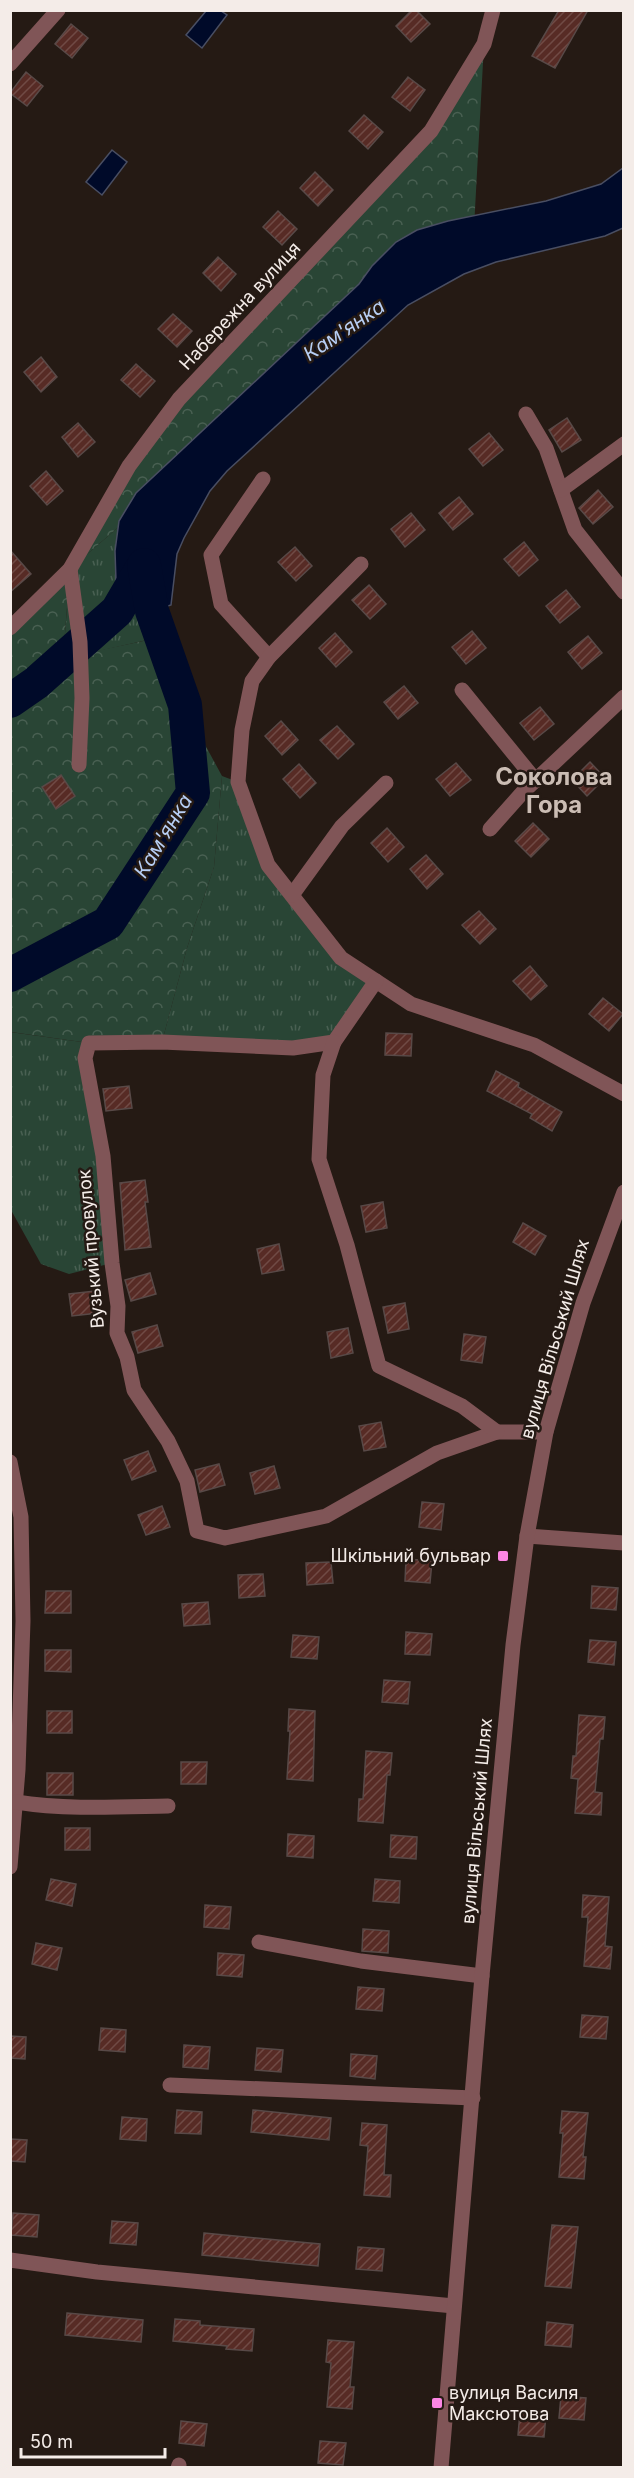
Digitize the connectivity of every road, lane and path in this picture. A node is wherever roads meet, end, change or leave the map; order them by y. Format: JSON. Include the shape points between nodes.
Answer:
{"nodes":[{"id":1,"x":58,"y":10,"type":"edge"},
{"id":2,"x":493,"y":10,"type":"edge"},
{"id":3,"x":14,"y":54,"type":"edge"},
{"id":4,"x":526,"y":414,"type":"dead end"},
{"id":5,"x":624,"y":444,"type":"edge"},
{"id":6,"x":263,"y":478,"type":"dead end"},
{"id":7,"x":561,"y":490,"type":"junction"},
{"id":8,"x":361,"y":564,"type":"dead end"},
{"id":9,"x":70,"y":569,"type":"junction"},
{"id":10,"x":624,"y":592,"type":"edge"},
{"id":11,"x":10,"y":628,"type":"edge"},
{"id":12,"x":269,"y":657,"type":"junction"},
{"id":13,"x":462,"y":690,"type":"dead end"},
{"id":14,"x":624,"y":698,"type":"edge"},
{"id":15,"x":78,"y":765,"type":"dead end"},
{"id":16,"x":536,"y":781,"type":"junction"},
{"id":17,"x":386,"y":783,"type":"dead end"},
{"id":18,"x":490,"y":829,"type":"dead end"},
{"id":19,"x":292,"y":895,"type":"junction"},
{"id":20,"x":376,"y":981,"type":"junction"},
{"id":21,"x":334,"y":1042,"type":"junction"},
{"id":22,"x":624,"y":1094,"type":"edge"},
{"id":23,"x":624,"y":1192,"type":"edge"},
{"id":24,"x":497,"y":1432,"type":"junction"},
{"id":25,"x":546,"y":1432,"type":"junction"},
{"id":26,"x":10,"y":1462,"type":"edge"},
{"id":27,"x":527,"y":1536,"type":"junction"},
{"id":28,"x":624,"y":1543,"type":"edge"},
{"id":29,"x":16,"y":1802,"type":"junction"},
{"id":30,"x":168,"y":1806,"type":"dead end"},
{"id":31,"x":11,"y":1865,"type":"edge"},
{"id":32,"x":259,"y":1942,"type":"dead end"},
{"id":33,"x":482,"y":1976,"type":"junction"},
{"id":34,"x":170,"y":2085,"type":"dead end"},
{"id":35,"x":473,"y":2097,"type":"junction"},
{"id":36,"x":10,"y":2260,"type":"edge"},
{"id":37,"x":454,"y":2306,"type":"junction"},
{"id":38,"x":441,"y":2468,"type":"edge"}],
"edges":[{"from":1,"to":3,"type":"street"},
{"from":2,"to":9,"type":"street","name":"Набережна вулиця","via":[[484,44],[431,132],[179,399],[129,466]]},
{"from":4,"to":7,"type":"street","via":[[546,448]]},
{"from":5,"to":7,"type":"street"},
{"from":6,"to":12,"type":"street","via":[[211,555],[221,604]]},
{"from":7,"to":10,"type":"street","via":[[575,530]]},
{"from":8,"to":12,"type":"street"},
{"from":9,"to":11,"type":"street","name":"Набережна вулиця"},
{"from":9,"to":15,"type":"street","via":[[80,642]]},
{"from":12,"to":19,"type":"street","via":[[252,681],[242,730],[238,782],[268,865]]},
{"from":13,"to":16,"type":"street"},
{"from":14,"to":16,"type":"street"},
{"from":16,"to":18,"type":"street"},
{"from":17,"to":19,"type":"street","via":[[342,826]]},
{"from":19,"to":20,"type":"street","via":[[341,958]]},
{"from":20,"to":21,"type":"street"},
{"from":20,"to":22,"type":"street","via":[[411,1004],[534,1045]]},
{"from":21,"to":24,"type":"street","via":[[323,1074],[319,1159],[379,1366],[462,1406]]},
{"from":21,"to":24,"type":"street","name":"Вузький провулок","via":[[293,1048],[89,1043],[85,1058],[103,1156],[118,1306],[117,1333],[134,1389],[188,1481],[197,1531],[225,1538],[326,1516],[437,1453]]},
{"from":23,"to":25,"type":"street","name":"вулиця Вільський Шлях","via":[[583,1302]]},
{"from":24,"to":25,"type":"street","name":"Вузький провулок"},
{"from":25,"to":27,"type":"street","name":"вулиця Вільський Шлях"},
{"from":26,"to":29,"type":"street","via":[[21,1517],[22,1572]]},
{"from":27,"to":28,"type":"street"},
{"from":27,"to":33,"type":"street","name":"вулиця Вільський Шлях"},
{"from":29,"to":30,"type":"street"},
{"from":29,"to":31,"type":"street"},
{"from":32,"to":33,"type":"street","via":[[361,1961]]},
{"from":33,"to":35,"type":"street","name":"вулиця Вільський Шлях"},
{"from":34,"to":35,"type":"street"},
{"from":35,"to":37,"type":"street","name":"вулиця Вільський Шлях"},
{"from":36,"to":37,"type":"street"},
{"from":37,"to":38,"type":"street","name":"вулиця Вільський Шлях"}]}
